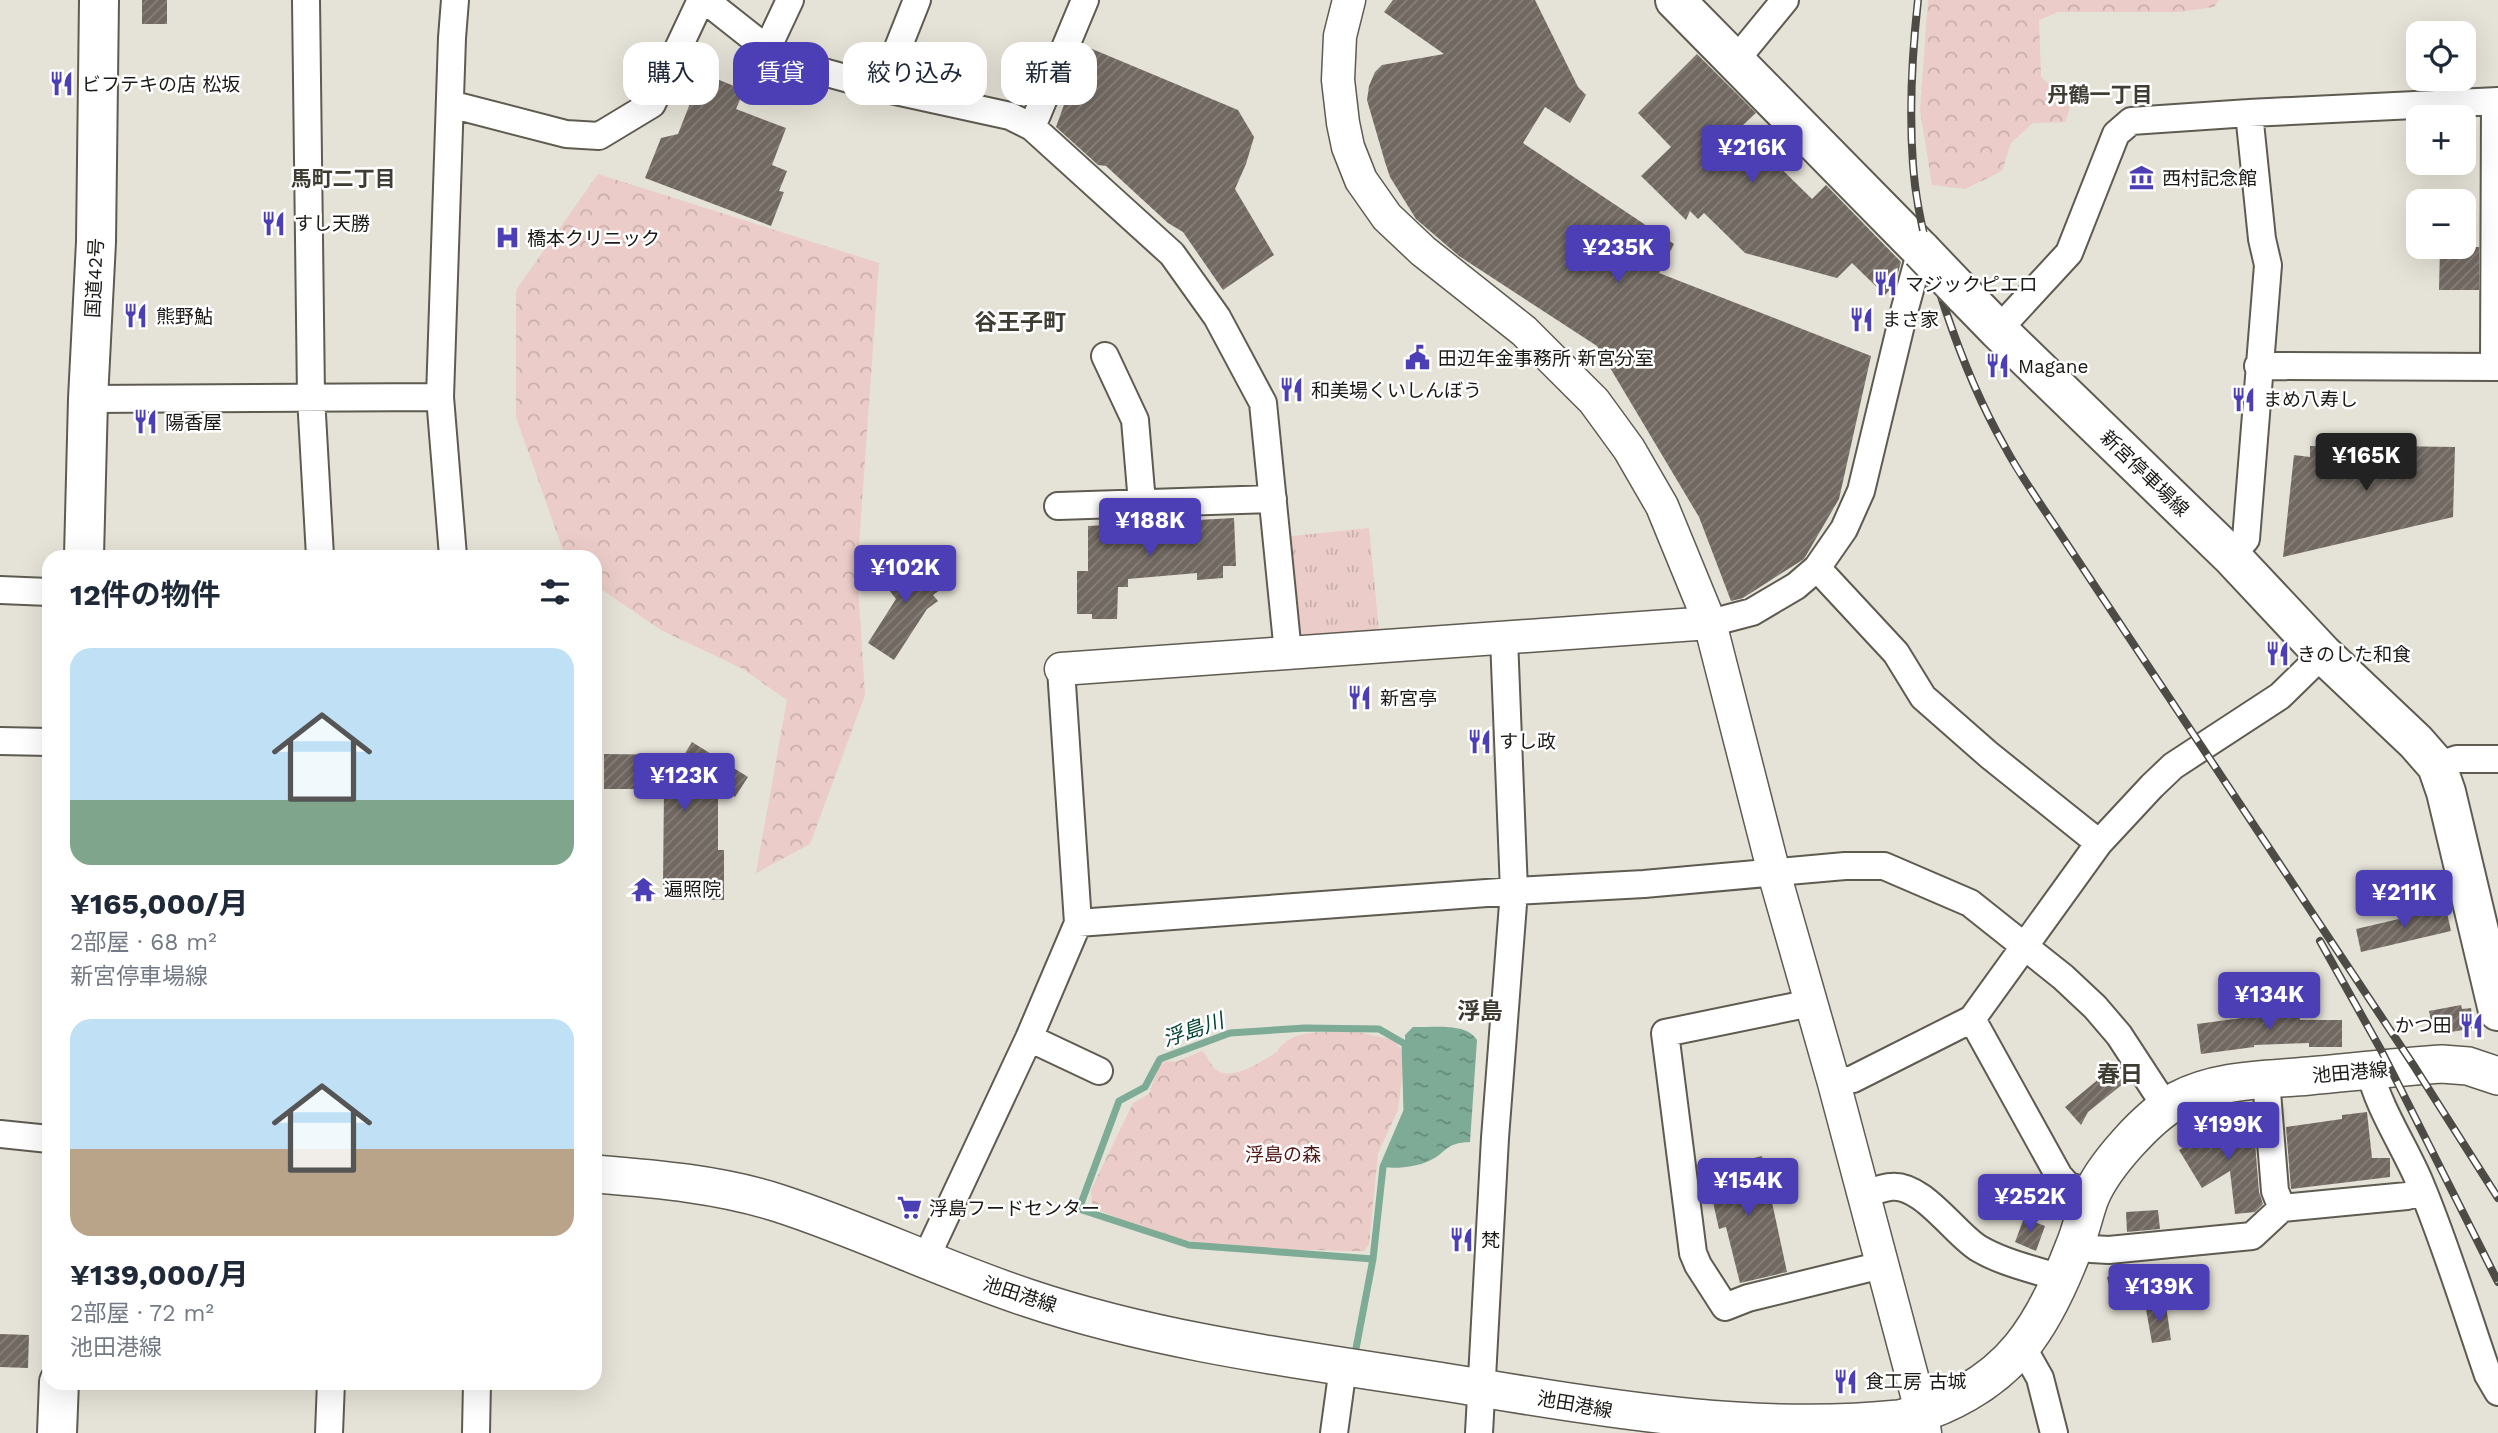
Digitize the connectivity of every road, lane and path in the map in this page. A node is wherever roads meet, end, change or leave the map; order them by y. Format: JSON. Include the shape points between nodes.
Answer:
{"nodes":[{"id":1,"x":99,"y":0,"type":"edge"},
{"id":2,"x":306,"y":0,"type":"edge"},
{"id":3,"x":455,"y":0,"type":"edge"},
{"id":4,"x":703,"y":0,"type":"edge"},
{"id":5,"x":790,"y":0,"type":"edge"},
{"id":6,"x":917,"y":0,"type":"edge"},
{"id":7,"x":1085,"y":0,"type":"edge"},
{"id":8,"x":1349,"y":0,"type":"edge"},
{"id":9,"x":1675,"y":0,"type":"edge"},
{"id":10,"x":1785,"y":0,"type":"edge"},
{"id":11,"x":758,"y":42,"type":"edge"},
{"id":12,"x":770,"y":42,"type":"edge"},
{"id":13,"x":900,"y":42,"type":"edge"},
{"id":14,"x":1735,"y":61,"type":"junction"},
{"id":15,"x":2496,"y":102,"type":"edge"},
{"id":16,"x":450,"y":104,"type":"junction"},
{"id":17,"x":960,"y":105,"type":"edge"},
{"id":18,"x":2249,"y":113,"type":"junction"},
{"id":19,"x":1032,"y":127,"type":"junction"},
{"id":20,"x":1921,"y":250,"type":"junction"},
{"id":21,"x":1998,"y":330,"type":"junction"},
{"id":22,"x":1105,"y":356,"type":"dead end"},
{"id":23,"x":2258,"y":366,"type":"junction"},
{"id":24,"x":2496,"y":368,"type":"edge"},
{"id":25,"x":311,"y":397,"type":"junction"},
{"id":26,"x":440,"y":397,"type":"junction"},
{"id":27,"x":88,"y":399,"type":"junction"},
{"id":28,"x":1273,"y":499,"type":"junction"},
{"id":29,"x":1142,"y":503,"type":"junction"},
{"id":30,"x":1058,"y":506,"type":"dead end"},
{"id":31,"x":84,"y":550,"type":"edge"},
{"id":32,"x":320,"y":550,"type":"edge"},
{"id":33,"x":453,"y":550,"type":"edge"},
{"id":34,"x":2231,"y":556,"type":"junction"},
{"id":35,"x":1817,"y":568,"type":"junction"},
{"id":36,"x":0,"y":590,"type":"edge"},
{"id":37,"x":42,"y":592,"type":"edge"},
{"id":38,"x":1710,"y":624,"type":"junction"},
{"id":39,"x":1504,"y":638,"type":"junction"},
{"id":40,"x":1288,"y":653,"type":"junction"},
{"id":41,"x":2323,"y":654,"type":"junction"},
{"id":42,"x":1061,"y":669,"type":"joint"},
{"id":43,"x":0,"y":741,"type":"edge"},
{"id":44,"x":42,"y":742,"type":"edge"},
{"id":45,"x":2498,"y":759,"type":"edge"},
{"id":46,"x":2437,"y":766,"type":"junction"},
{"id":47,"x":2099,"y":843,"type":"junction"},
{"id":48,"x":1774,"y":873,"type":"junction"},
{"id":49,"x":1514,"y":891,"type":"junction"},
{"id":50,"x":1078,"y":922,"type":"junction"},
{"id":51,"x":2025,"y":946,"type":"junction"},
{"id":52,"x":1811,"y":1003,"type":"junction"},
{"id":53,"x":2498,"y":1011,"type":"edge"},
{"id":54,"x":1972,"y":1019,"type":"junction"},
{"id":55,"x":1029,"y":1038,"type":"junction"},
{"id":56,"x":2370,"y":1070,"type":"junction"},
{"id":57,"x":1099,"y":1071,"type":"dead end"},
{"id":58,"x":2498,"y":1076,"type":"edge"},
{"id":59,"x":2266,"y":1080,"type":"junction"},
{"id":60,"x":1834,"y":1083,"type":"junction"},
{"id":61,"x":2166,"y":1107,"type":"junction"},
{"id":62,"x":0,"y":1134,"type":"edge"},
{"id":63,"x":42,"y":1138,"type":"edge"},
{"id":64,"x":602,"y":1175,"type":"edge"},
{"id":65,"x":2423,"y":1191,"type":"junction"},
{"id":66,"x":2091,"y":1194,"type":"junction"},
{"id":67,"x":1863,"y":1195,"type":"junction"},
{"id":68,"x":2282,"y":1208,"type":"junction"},
{"id":69,"x":2076,"y":1244,"type":"junction"},
{"id":70,"x":925,"y":1260,"type":"junction"},
{"id":71,"x":1882,"y":1265,"type":"junction"},
{"id":72,"x":2060,"y":1279,"type":"junction"},
{"id":73,"x":2022,"y":1346,"type":"junction"},
{"id":74,"x":1343,"y":1367,"type":"junction"},
{"id":75,"x":1482,"y":1388,"type":"junction"},
{"id":76,"x":59,"y":1390,"type":"edge"},
{"id":77,"x":331,"y":1390,"type":"edge"},
{"id":78,"x":477,"y":1390,"type":"edge"},
{"id":79,"x":2498,"y":1392,"type":"edge"},
{"id":80,"x":1923,"y":1423,"type":"edge"},
{"id":81,"x":1684,"y":1428,"type":"edge"},
{"id":82,"x":57,"y":1433,"type":"edge"},
{"id":83,"x":329,"y":1433,"type":"edge"},
{"id":84,"x":476,"y":1433,"type":"edge"},
{"id":85,"x":1334,"y":1433,"type":"edge"},
{"id":86,"x":1479,"y":1433,"type":"edge"},
{"id":87,"x":2054,"y":1433,"type":"edge"}],
"edges":[{"from":1,"to":27,"type":"main road","name":"国道42号","via":[[96,242]]},
{"from":2,"to":25,"type":"street"},
{"from":3,"to":16,"type":"street"},
{"from":4,"to":11,"type":"street"},
{"from":4,"to":16,"type":"street","via":[[652,104],[599,136],[566,134]]},
{"from":5,"to":12,"type":"street"},
{"from":6,"to":13,"type":"street"},
{"from":7,"to":19,"type":"street"},
{"from":8,"to":38,"type":"street","via":[[1340,36],[1338,80],[1348,147],[1361,180],[1387,217],[1524,331],[1594,401],[1662,506]]},
{"from":9,"to":14,"type":"main road","name":"新宮停車場線"},
{"from":10,"to":14,"type":"street"},
{"from":14,"to":20,"type":"main road","name":"新宮停車場線"},
{"from":15,"to":18,"type":"street"},
{"from":15,"to":24,"type":"street"},
{"from":16,"to":26,"type":"street"},
{"from":17,"to":19,"type":"street","via":[[1010,116]]},
{"from":18,"to":21,"type":"street","via":[[2132,121],[2116,134],[2070,253]]},
{"from":18,"to":23,"type":"street","via":[[2268,265]]},
{"from":19,"to":28,"type":"street","via":[[1172,254],[1217,317],[1263,403]]},
{"from":20,"to":21,"type":"main road","name":"新宮停車場線","bridge":true},
{"from":20,"to":35,"type":"street","via":[[1861,491],[1844,529]]},
{"from":21,"to":34,"type":"main road","name":"新宮停車場線"},
{"from":22,"to":29,"type":"street","via":[[1135,420]]},
{"from":23,"to":24,"type":"street"},
{"from":23,"to":34,"type":"street","via":[[2246,539]]},
{"from":25,"to":26,"type":"street"},
{"from":25,"to":27,"type":"street"},
{"from":25,"to":32,"type":"street"},
{"from":26,"to":33,"type":"street"},
{"from":27,"to":31,"type":"main road","name":"国道42号"},
{"from":28,"to":29,"type":"street"},
{"from":28,"to":40,"type":"street"},
{"from":29,"to":30,"type":"street"},
{"from":34,"to":41,"type":"main road","name":"新宮停車場線"},
{"from":35,"to":38,"type":"street","via":[[1752,612]]},
{"from":35,"to":47,"type":"street","via":[[1896,653],[1923,697]]},
{"from":36,"to":37,"type":"street"},
{"from":38,"to":39,"type":"street"},
{"from":38,"to":48,"type":"street"},
{"from":39,"to":40,"type":"street"},
{"from":39,"to":49,"type":"street"},
{"from":40,"to":42,"type":"street"},
{"from":41,"to":46,"type":"main road","name":"新宮停車場線"},
{"from":41,"to":47,"type":"street","via":[[2280,696],[2173,766]]},
{"from":42,"to":50,"type":"street"},
{"from":43,"to":44,"type":"street"},
{"from":45,"to":46,"type":"street","via":[[2457,760]]},
{"from":46,"to":53,"type":"main road","name":"新宮停車場線"},
{"from":47,"to":51,"type":"street"},
{"from":48,"to":49,"type":"street"},
{"from":48,"to":51,"type":"street","via":[[1884,866],[1970,903]]},
{"from":48,"to":52,"type":"street"},
{"from":49,"to":50,"type":"street"},
{"from":49,"to":75,"type":"street"},
{"from":50,"to":55,"type":"street"},
{"from":51,"to":54,"type":"street"},
{"from":51,"to":61,"type":"street","via":[[2063,976],[2110,1024]]},
{"from":52,"to":60,"type":"street"},
{"from":52,"to":71,"type":"street","via":[[1665,1033],[1693,1253],[1725,1307]]},
{"from":54,"to":60,"type":"street","via":[[1853,1079]]},
{"from":54,"to":66,"type":"street","via":[[2059,1176],[2067,1185]]},
{"from":55,"to":57,"type":"street"},
{"from":55,"to":70,"type":"street"},
{"from":56,"to":58,"type":"main road","name":"池田港線","via":[[2458,1064]]},
{"from":56,"to":59,"type":"main road","name":"池田港線"},
{"from":56,"to":65,"type":"street"},
{"from":59,"to":61,"type":"main road","name":"池田港線","via":[[2206,1089]]},
{"from":59,"to":68,"type":"street","via":[[2275,1191]]},
{"from":60,"to":67,"type":"street"},
{"from":61,"to":66,"type":"main road","name":"池田港線","via":[[2123,1147]]},
{"from":62,"to":63,"type":"street"},
{"from":64,"to":70,"type":"main road","name":"池田港線","via":[[711,1187],[776,1202]]},
{"from":65,"to":68,"type":"street"},
{"from":65,"to":79,"type":"street"},
{"from":66,"to":69,"type":"main road","name":"池田港線"},
{"from":67,"to":71,"type":"street"},
{"from":67,"to":72,"type":"street","via":[[1892,1186],[1908,1190],[1975,1246]]},
{"from":68,"to":69,"type":"street","via":[[2252,1236],[2109,1250]]},
{"from":69,"to":72,"type":"main road","name":"池田港線"},
{"from":70,"to":74,"type":"main road","name":"池田港線","via":[[1030,1299],[1152,1333]]},
{"from":71,"to":80,"type":"street"},
{"from":72,"to":73,"type":"main road","name":"池田港線"},
{"from":73,"to":80,"type":"main road","name":"池田港線","via":[[1985,1380]]},
{"from":73,"to":87,"type":"street","via":[[2040,1378]]},
{"from":74,"to":75,"type":"main road","name":"池田港線"},
{"from":74,"to":85,"type":"street"},
{"from":75,"to":81,"type":"main road","name":"池田港線"},
{"from":75,"to":86,"type":"street"},
{"from":76,"to":82,"type":"main road"},
{"from":77,"to":83,"type":"street"},
{"from":78,"to":84,"type":"street"},
{"from":80,"to":81,"type":"main road","name":"池田港線","via":[[1814,1429]]}]}
